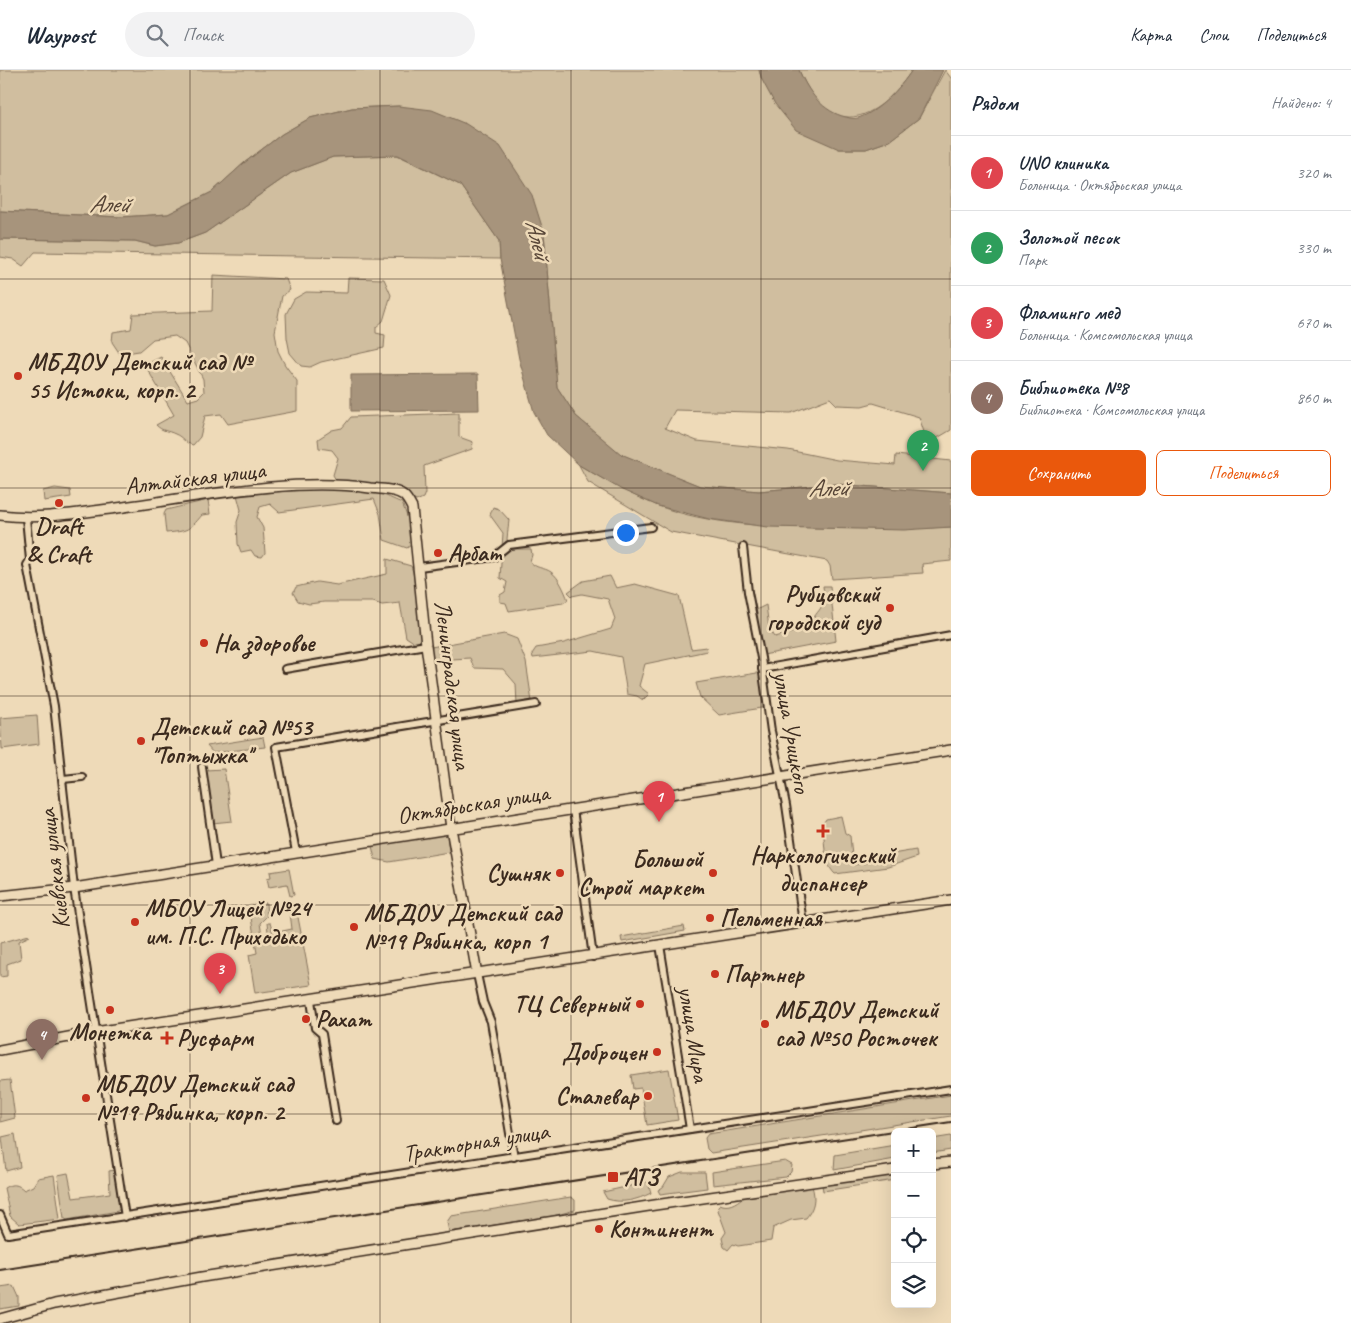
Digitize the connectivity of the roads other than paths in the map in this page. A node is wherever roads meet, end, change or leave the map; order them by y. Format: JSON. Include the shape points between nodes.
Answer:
{"nodes":[{"id":1,"x":395,"y":491,"type":"joint"},
{"id":2,"x":0,"y":515,"type":"edge"},
{"id":3,"x":26,"y":518,"type":"junction"},
{"id":4,"x":651,"y":527,"type":"dead end"},
{"id":5,"x":743,"y":548,"type":"dead end"},
{"id":6,"x":419,"y":567,"type":"junction"},
{"id":7,"x":951,"y":635,"type":"edge"},
{"id":8,"x":426,"y":646,"type":"junction"},
{"id":9,"x":285,"y":669,"type":"dead end"},
{"id":10,"x":762,"y":669,"type":"junction"},
{"id":11,"x":536,"y":704,"type":"dead end"},
{"id":12,"x":437,"y":719,"type":"junction"},
{"id":13,"x":951,"y":750,"type":"edge"},
{"id":14,"x":202,"y":766,"type":"dead end"},
{"id":15,"x":780,"y":777,"type":"junction"},
{"id":16,"x":82,"y":778,"type":"dead end"},
{"id":17,"x":63,"y":779,"type":"junction"},
{"id":18,"x":573,"y":809,"type":"junction"},
{"id":19,"x":452,"y":828,"type":"junction"},
{"id":20,"x":296,"y":852,"type":"junction"},
{"id":21,"x":216,"y":865,"type":"junction"},
{"id":22,"x":74,"y":888,"type":"junction"},
{"id":23,"x":0,"y":896,"type":"edge"},
{"id":24,"x":951,"y":900,"type":"edge"},
{"id":25,"x":803,"y":923,"type":"junction"},
{"id":26,"x":660,"y":945,"type":"junction"},
{"id":27,"x":593,"y":957,"type":"junction"},
{"id":28,"x":477,"y":974,"type":"junction"},
{"id":29,"x":311,"y":1000,"type":"junction"},
{"id":30,"x":95,"y":1032,"type":"junction"},
{"id":31,"x":0,"y":1050,"type":"edge"},
{"id":32,"x":951,"y":1089,"type":"edge"},
{"id":33,"x":336,"y":1121,"type":"dead end"},
{"id":34,"x":690,"y":1129,"type":"junction"},
{"id":35,"x":514,"y":1156,"type":"junction"},
{"id":36,"x":951,"y":1162,"type":"edge"},
{"id":37,"x":936,"y":1164,"type":"edge"},
{"id":38,"x":891,"y":1171,"type":"edge"},
{"id":39,"x":0,"y":1217,"type":"edge"},
{"id":40,"x":125,"y":1217,"type":"junction"},
{"id":41,"x":0,"y":1319,"type":"edge"}],
"edges":[{"from":1,"to":3,"type":"main road","name":"Алтайская улица","via":[[317,484]]},
{"from":1,"to":6,"type":"main road","name":"Ленинградская улица","via":[[403,495],[412,508]]},
{"from":2,"to":3,"type":"main road","name":"Алтайская улица"},
{"from":3,"to":17,"type":"street","name":"Киевская улица","via":[[30,560],[27,565],[54,706]]},
{"from":4,"to":6,"type":"street","via":[[509,545],[494,557]]},
{"from":5,"to":10,"type":"street","name":"улица Урицкого"},
{"from":6,"to":8,"type":"main road","name":"Ленинградская улица"},
{"from":7,"to":10,"type":"street"},
{"from":8,"to":9,"type":"street"},
{"from":8,"to":12,"type":"main road","name":"Ленинградская улица"},
{"from":10,"to":15,"type":"street","name":"улица Урицкого"},
{"from":11,"to":12,"type":"street"},
{"from":12,"to":19,"type":"main road","name":"Ленинградская улица"},
{"from":12,"to":20,"type":"street","via":[[276,747]]},
{"from":13,"to":15,"type":"main road","name":"Октябрьская улица"},
{"from":14,"to":21,"type":"street"},
{"from":15,"to":18,"type":"main road","name":"Октябрьская улица"},
{"from":15,"to":25,"type":"street","name":"улица Урицкого"},
{"from":16,"to":17,"type":"street"},
{"from":17,"to":22,"type":"street","name":"Киевская улица"},
{"from":18,"to":19,"type":"main road","name":"Октябрьская улица"},
{"from":18,"to":27,"type":"street"},
{"from":19,"to":20,"type":"main road","name":"Октябрьская улица"},
{"from":19,"to":28,"type":"main road","name":"Ленинградская улица"},
{"from":20,"to":21,"type":"main road","name":"Октябрьская улица"},
{"from":21,"to":22,"type":"main road","name":"Октябрьская улица"},
{"from":22,"to":23,"type":"main road","name":"Октябрьская улица"},
{"from":22,"to":30,"type":"street","name":"Киевская улица"},
{"from":24,"to":25,"type":"main road"},
{"from":25,"to":26,"type":"main road"},
{"from":26,"to":27,"type":"main road"},
{"from":26,"to":34,"type":"street","name":"улица Мира"},
{"from":27,"to":28,"type":"main road"},
{"from":28,"to":29,"type":"main road"},
{"from":28,"to":35,"type":"street","name":"Ленинградская улица","via":[[482,1002],[491,1022]]},
{"from":29,"to":30,"type":"main road"},
{"from":29,"to":33,"type":"street","via":[[315,1028],[322,1034]]},
{"from":30,"to":31,"type":"main road"},
{"from":30,"to":40,"type":"street","name":"Киевская улица"},
{"from":32,"to":34,"type":"street","name":"Тракторная улица"},
{"from":34,"to":35,"type":"street","name":"Тракторная улица"},
{"from":35,"to":40,"type":"street","name":"Тракторная улица"},
{"from":36,"to":37,"type":"main road"},
{"from":38,"to":41,"type":"main road","via":[[655,1204],[202,1277],[54,1304]]},
{"from":39,"to":40,"type":"street","name":"Тракторная улица","via":[[8,1234]]}]}
